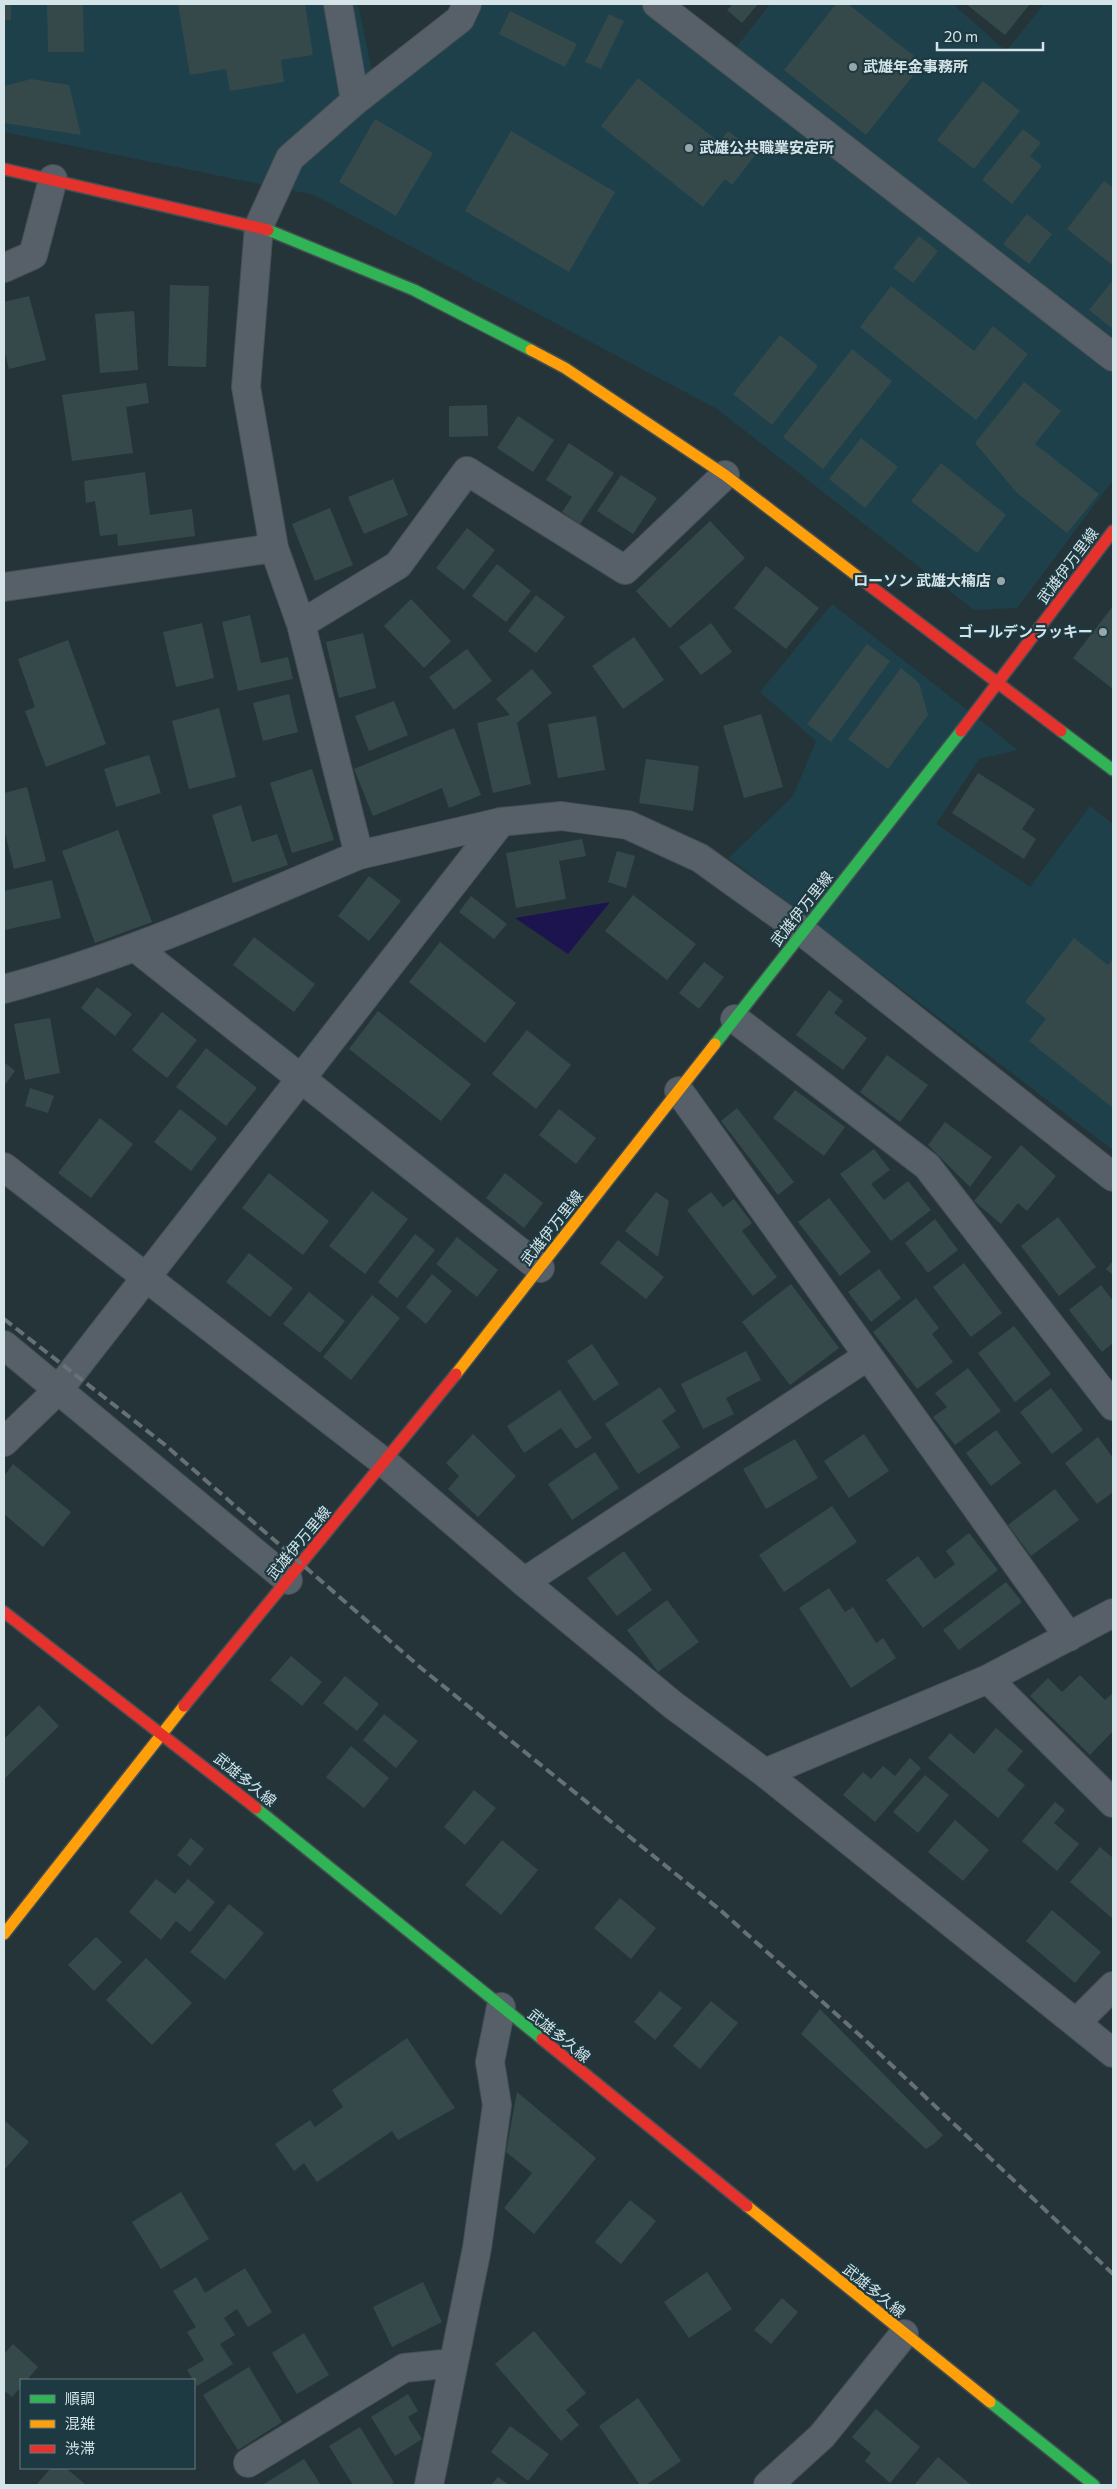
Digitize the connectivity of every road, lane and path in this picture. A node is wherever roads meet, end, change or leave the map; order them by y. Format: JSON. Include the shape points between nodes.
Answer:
{"nodes":[{"id":1,"x":338,"y":4,"type":"edge"},
{"id":2,"x":467,"y":4,"type":"edge"},
{"id":3,"x":656,"y":4,"type":"edge"},
{"id":4,"x":355,"y":101,"type":"junction"},
{"id":5,"x":4,"y":169,"type":"edge"},
{"id":6,"x":53,"y":179,"type":"junction"},
{"id":7,"x":259,"y":226,"type":"junction"},
{"id":8,"x":4,"y":268,"type":"edge"},
{"id":9,"x":1113,"y":356,"type":"edge"},
{"id":10,"x":725,"y":475,"type":"junction"},
{"id":11,"x":1113,"y":531,"type":"edge"},
{"id":12,"x":274,"y":548,"type":"junction"},
{"id":13,"x":4,"y":587,"type":"edge"},
{"id":14,"x":301,"y":624,"type":"junction"},
{"id":15,"x":999,"y":682,"type":"junction"},
{"id":16,"x":1113,"y":770,"type":"edge"},
{"id":17,"x":501,"y":822,"type":"junction"},
{"id":18,"x":358,"y":855,"type":"junction"},
{"id":19,"x":803,"y":932,"type":"junction"},
{"id":20,"x":136,"y":948,"type":"junction"},
{"id":21,"x":4,"y":990,"type":"edge"},
{"id":22,"x":735,"y":1019,"type":"junction"},
{"id":23,"x":301,"y":1079,"type":"junction"},
{"id":24,"x":678,"y":1091,"type":"junction"},
{"id":25,"x":4,"y":1167,"type":"edge"},
{"id":26,"x":1113,"y":1176,"type":"edge"},
{"id":27,"x":540,"y":1268,"type":"junction"},
{"id":28,"x":147,"y":1277,"type":"junction"},
{"id":29,"x":4,"y":1345,"type":"edge"},
{"id":30,"x":868,"y":1356,"type":"junction"},
{"id":31,"x":59,"y":1389,"type":"junction"},
{"id":32,"x":1113,"y":1406,"type":"edge"},
{"id":33,"x":4,"y":1442,"type":"edge"},
{"id":34,"x":385,"y":1463,"type":"junction"},
{"id":35,"x":288,"y":1580,"type":"junction"},
{"id":36,"x":524,"y":1582,"type":"junction"},
{"id":37,"x":4,"y":1612,"type":"edge"},
{"id":38,"x":1113,"y":1613,"type":"edge"},
{"id":39,"x":1069,"y":1638,"type":"junction"},
{"id":40,"x":988,"y":1679,"type":"junction"},
{"id":41,"x":162,"y":1733,"type":"junction"},
{"id":42,"x":764,"y":1773,"type":"junction"},
{"id":43,"x":1113,"y":1803,"type":"edge"},
{"id":44,"x":4,"y":1934,"type":"edge"},
{"id":45,"x":1113,"y":1986,"type":"edge"},
{"id":46,"x":500,"y":2007,"type":"junction"},
{"id":47,"x":1076,"y":2023,"type":"junction"},
{"id":48,"x":1113,"y":2053,"type":"edge"},
{"id":49,"x":904,"y":2334,"type":"junction"},
{"id":50,"x":454,"y":2363,"type":"junction"},
{"id":51,"x":248,"y":2463,"type":"dead end"},
{"id":52,"x":429,"y":2485,"type":"edge"},
{"id":53,"x":768,"y":2485,"type":"edge"},
{"id":54,"x":1094,"y":2485,"type":"edge"}],
"edges":[{"from":1,"to":4,"type":"street"},
{"from":2,"to":4,"type":"street","via":[[460,19]]},
{"from":3,"to":9,"type":"street"},
{"from":4,"to":7,"type":"street","via":[[290,158]]},
{"from":5,"to":6,"type":"main road"},
{"from":6,"to":7,"type":"main road"},
{"from":6,"to":8,"type":"street","via":[[33,255]]},
{"from":7,"to":10,"type":"main road","via":[[414,290],[565,368]]},
{"from":7,"to":12,"type":"street","via":[[246,387]]},
{"from":10,"to":14,"type":"street","via":[[625,570],[467,470],[398,565]]},
{"from":10,"to":15,"type":"main road"},
{"from":11,"to":15,"type":"main road","name":"武雄伊万里線"},
{"from":12,"to":13,"type":"street"},
{"from":12,"to":14,"type":"street"},
{"from":14,"to":18,"type":"street"},
{"from":15,"to":16,"type":"main road"},
{"from":15,"to":19,"type":"main road","name":"武雄伊万里線"},
{"from":17,"to":18,"type":"street"},
{"from":17,"to":19,"type":"street","via":[[561,816],[628,825],[700,858]]},
{"from":17,"to":23,"type":"street"},
{"from":18,"to":20,"type":"street"},
{"from":19,"to":22,"type":"main road","name":"武雄伊万里線"},
{"from":19,"to":26,"type":"street"},
{"from":20,"to":21,"type":"street"},
{"from":20,"to":23,"type":"street"},
{"from":22,"to":24,"type":"main road","name":"武雄伊万里線"},
{"from":22,"to":32,"type":"street","via":[[927,1166]]},
{"from":23,"to":27,"type":"street"},
{"from":23,"to":28,"type":"street"},
{"from":24,"to":27,"type":"main road","name":"武雄伊万里線"},
{"from":24,"to":30,"type":"street"},
{"from":25,"to":28,"type":"street"},
{"from":27,"to":34,"type":"main road","name":"武雄伊万里線"},
{"from":28,"to":31,"type":"street"},
{"from":28,"to":34,"type":"street"},
{"from":29,"to":31,"type":"street"},
{"from":30,"to":36,"type":"street"},
{"from":30,"to":39,"type":"street"},
{"from":31,"to":33,"type":"street"},
{"from":31,"to":35,"type":"street"},
{"from":34,"to":35,"type":"main road","name":"武雄伊万里線"},
{"from":34,"to":36,"type":"street"},
{"from":35,"to":41,"type":"main road","name":"武雄伊万里線"},
{"from":36,"to":42,"type":"street","via":[[673,1705]]},
{"from":37,"to":41,"type":"main road","name":"武雄多久線"},
{"from":38,"to":39,"type":"street"},
{"from":39,"to":40,"type":"street"},
{"from":40,"to":42,"type":"street"},
{"from":40,"to":43,"type":"street"},
{"from":41,"to":44,"type":"main road","name":"武雄伊万里線"},
{"from":41,"to":46,"type":"main road","name":"武雄多久線"},
{"from":42,"to":47,"type":"street"},
{"from":45,"to":47,"type":"street"},
{"from":46,"to":49,"type":"main road","name":"武雄多久線"},
{"from":46,"to":50,"type":"street","via":[[490,2062],[497,2105],[477,2248]]},
{"from":47,"to":48,"type":"street"},
{"from":49,"to":53,"type":"street","via":[[822,2436]]},
{"from":49,"to":54,"type":"main road","name":"武雄多久線"},
{"from":50,"to":51,"type":"street","via":[[404,2368]]},
{"from":50,"to":52,"type":"street"}]}
